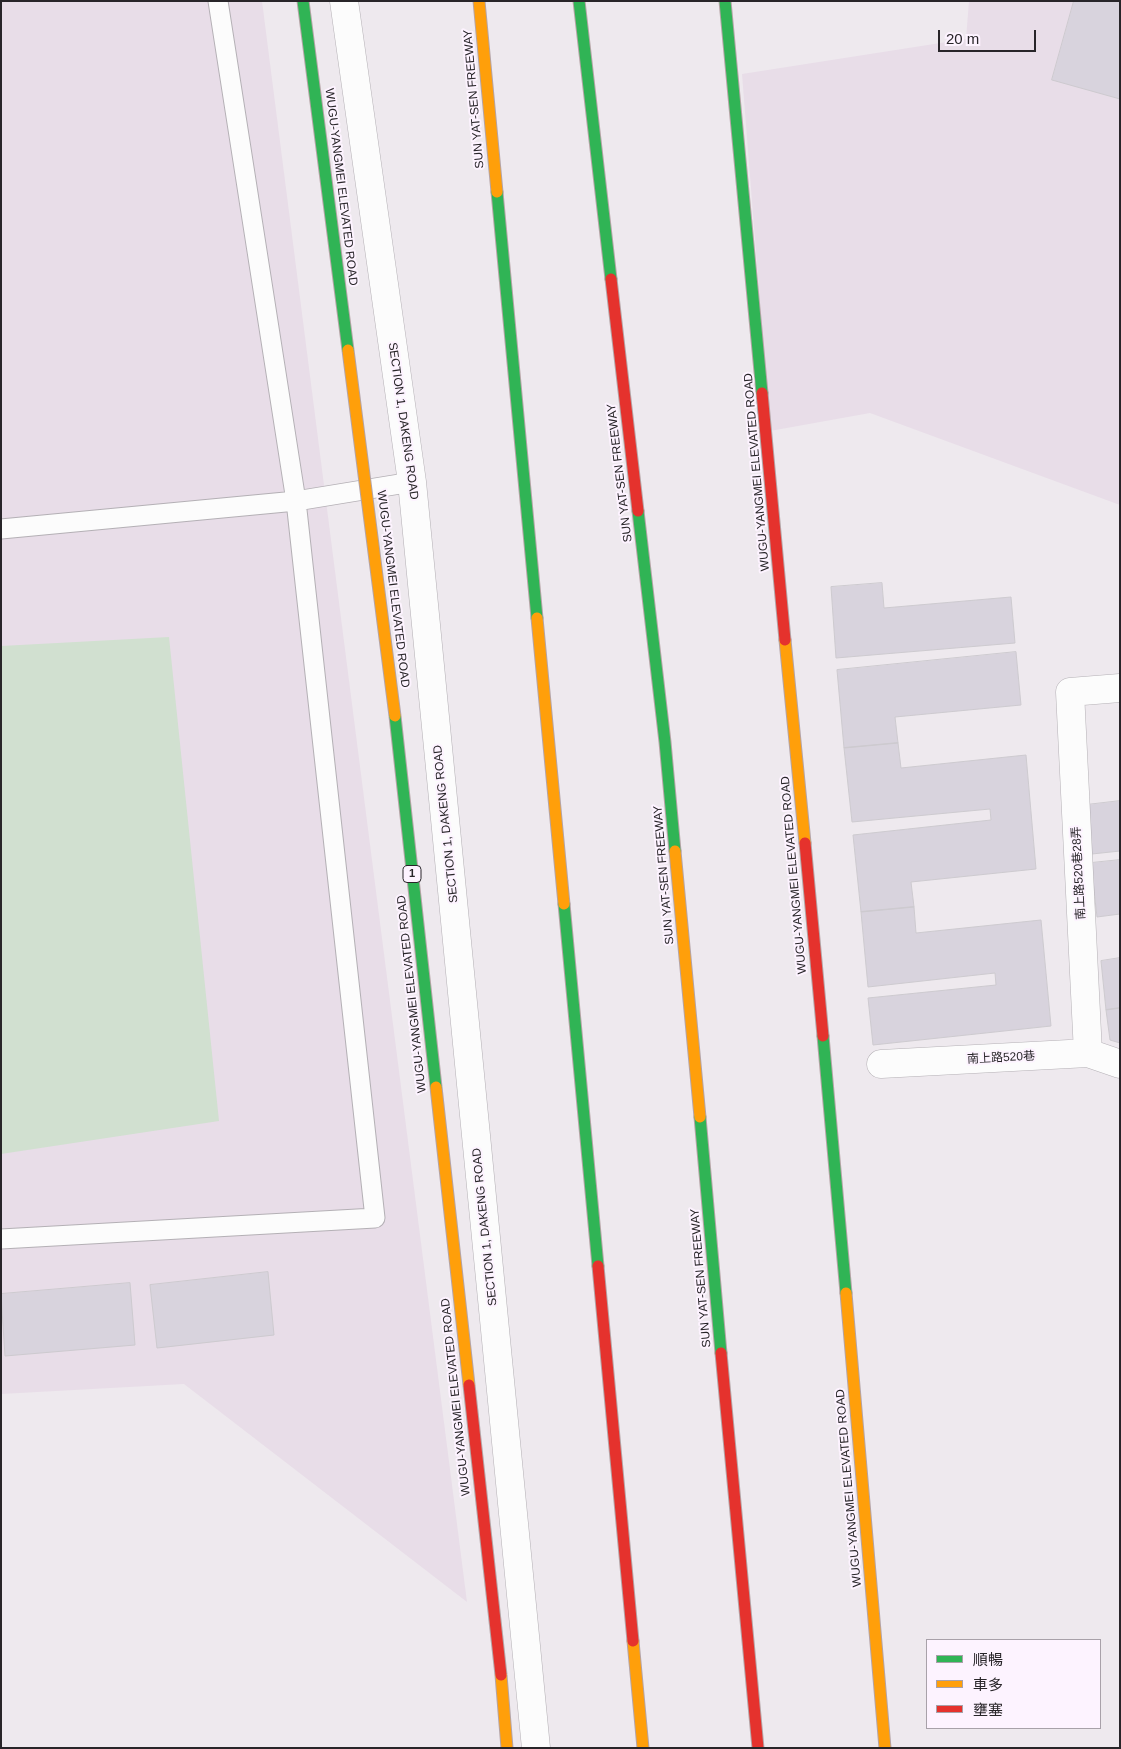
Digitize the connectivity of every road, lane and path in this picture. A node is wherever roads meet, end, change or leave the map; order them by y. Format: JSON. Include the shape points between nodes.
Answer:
{"nodes":[{"id":1,"x":218,"y":1,"type":"edge"},
{"id":2,"x":303,"y":1,"type":"edge"},
{"id":3,"x":344,"y":1,"type":"edge"},
{"id":4,"x":479,"y":1,"type":"edge"},
{"id":5,"x":579,"y":1,"type":"edge"},
{"id":6,"x":725,"y":1,"type":"edge"},
{"id":7,"x":412,"y":482,"type":"junction"},
{"id":8,"x":296,"y":501,"type":"junction"},
{"id":9,"x":1,"y":529,"type":"edge"},
{"id":10,"x":1120,"y":688,"type":"edge"},
{"id":11,"x":1088,"y":1053,"type":"junction"},
{"id":12,"x":880,"y":1064,"type":"dead end"},
{"id":13,"x":1120,"y":1064,"type":"edge"},
{"id":14,"x":1,"y":1239,"type":"edge"},
{"id":15,"x":526,"y":1649,"type":"junction"},
{"id":16,"x":507,"y":1748,"type":"edge"},
{"id":17,"x":516,"y":1748,"type":"edge"},
{"id":18,"x":536,"y":1748,"type":"edge"},
{"id":19,"x":643,"y":1748,"type":"edge"},
{"id":20,"x":758,"y":1748,"type":"edge"},
{"id":21,"x":884,"y":1748,"type":"edge"}],
"edges":[{"from":1,"to":8,"type":"lane"},
{"from":2,"to":16,"type":"highway","name":"WUGU-YANGMEI ELEVATED ROAD","number":"1","bridge":true,"via":[[388,656]]},
{"from":3,"to":7,"type":"street","name":"SECTION 1, DAKENG ROAD"},
{"from":4,"to":19,"type":"highway","name":"SUN YAT-SEN FREEWAY"},
{"from":5,"to":20,"type":"highway","name":"SUN YAT-SEN FREEWAY","via":[[665,742]]},
{"from":6,"to":21,"type":"highway","name":"WUGU-YANGMEI ELEVATED ROAD","via":[[834,1146]]},
{"from":7,"to":8,"type":"lane"},
{"from":7,"to":15,"type":"street","name":"SECTION 1, DAKENG ROAD"},
{"from":8,"to":9,"type":"lane"},
{"from":8,"to":14,"type":"lane","via":[[375,1218]]},
{"from":10,"to":11,"type":"street","name":"南上路520巷28弄","via":[[1070,692]]},
{"from":11,"to":12,"type":"street","name":"南上路520巷"},
{"from":11,"to":13,"type":"street","name":"南上路520巷"},
{"from":15,"to":17,"type":"street","name":"SECTION 1, DAKENG ROAD"},
{"from":15,"to":18,"type":"street","name":"SECTION 1, DAKENG ROAD"}]}
